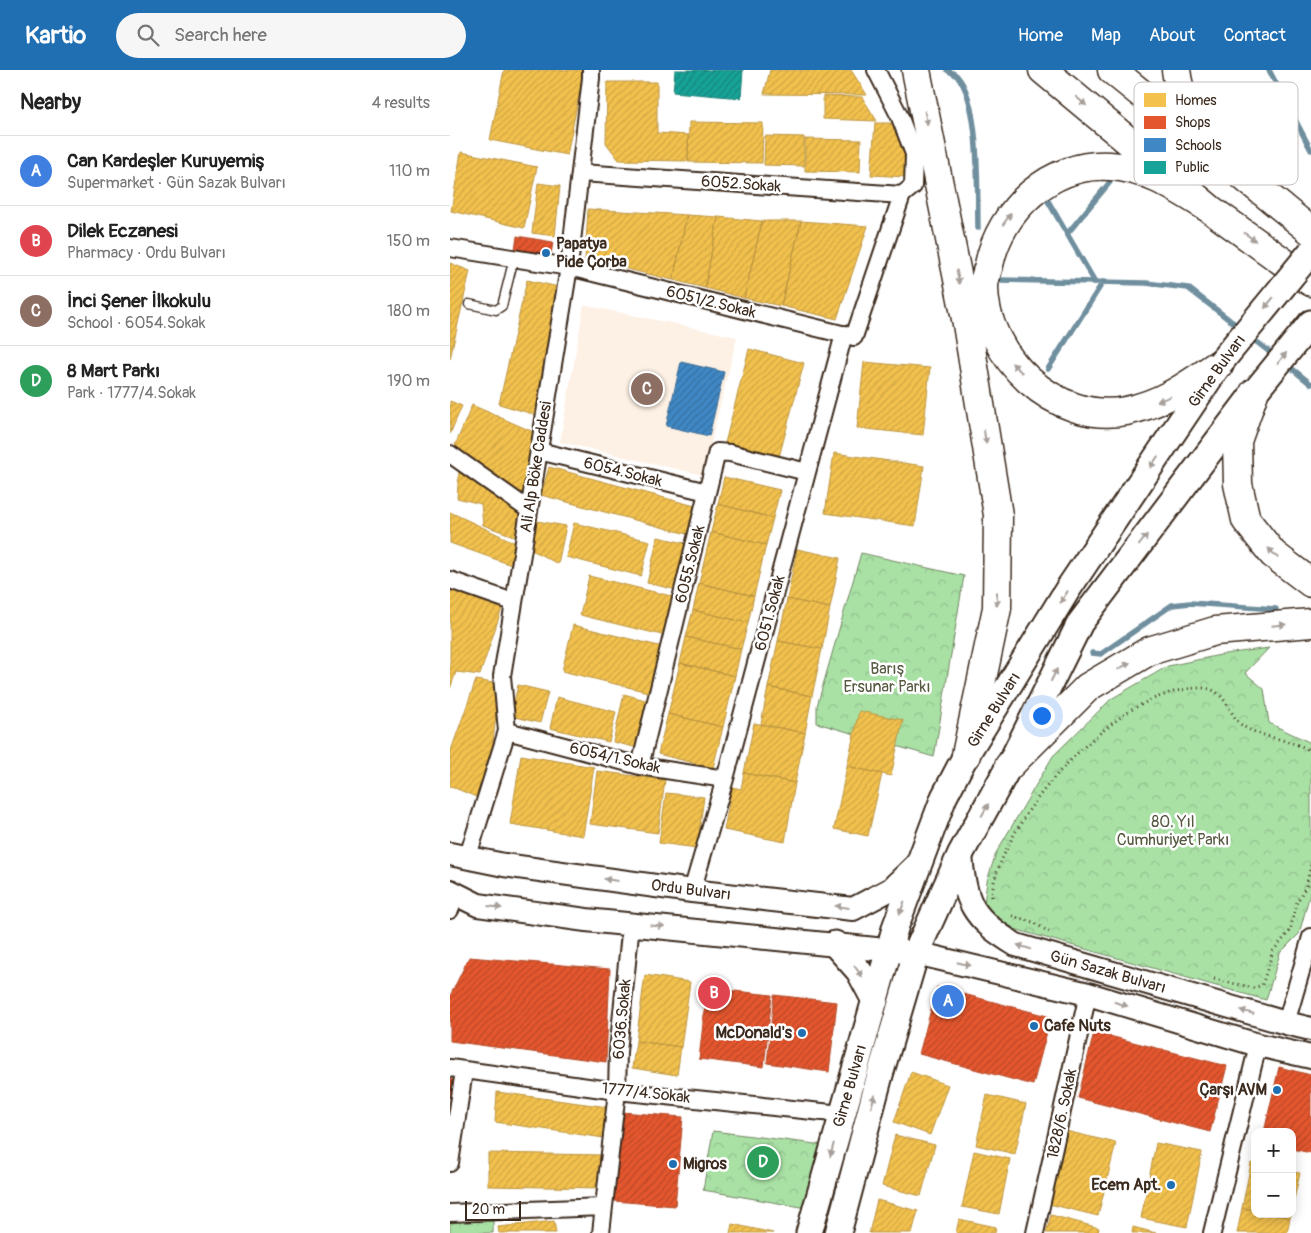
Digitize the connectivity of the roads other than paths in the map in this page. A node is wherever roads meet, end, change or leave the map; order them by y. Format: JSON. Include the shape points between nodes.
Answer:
{"nodes":[{"id":1,"x":591,"y":70,"type":"edge"},
{"id":2,"x":876,"y":70,"type":"edge"},
{"id":3,"x":916,"y":70,"type":"edge"},
{"id":4,"x":1043,"y":70,"type":"edge"},
{"id":5,"x":1112,"y":70,"type":"edge"},
{"id":6,"x":1134,"y":88,"type":"edge"},
{"id":7,"x":1134,"y":146,"type":"edge"},
{"id":8,"x":1134,"y":170,"type":"edge"},
{"id":9,"x":581,"y":173,"type":"junction"},
{"id":10,"x":1171,"y":185,"type":"edge"},
{"id":11,"x":1181,"y":185,"type":"edge"},
{"id":12,"x":1255,"y":185,"type":"edge"},
{"id":13,"x":902,"y":195,"type":"junction"},
{"id":14,"x":1210,"y":209,"type":"junction"},
{"id":15,"x":1311,"y":231,"type":"edge"},
{"id":16,"x":450,"y":248,"type":"edge"},
{"id":17,"x":1311,"y":252,"type":"edge"},
{"id":18,"x":514,"y":258,"type":"junction"},
{"id":19,"x":569,"y":267,"type":"junction"},
{"id":20,"x":1311,"y":282,"type":"edge"},
{"id":21,"x":469,"y":304,"type":"dead end"},
{"id":22,"x":1311,"y":323,"type":"edge"},
{"id":23,"x":849,"y":335,"type":"junction"},
{"id":24,"x":1220,"y":363,"type":"junction"},
{"id":25,"x":1254,"y":393,"type":"junction"},
{"id":26,"x":539,"y":451,"type":"junction"},
{"id":27,"x":450,"y":454,"type":"edge"},
{"id":28,"x":807,"y":472,"type":"junction"},
{"id":29,"x":707,"y":492,"type":"junction"},
{"id":30,"x":530,"y":510,"type":"junction"},
{"id":31,"x":450,"y":580,"type":"edge"},
{"id":32,"x":1311,"y":583,"type":"edge"},
{"id":33,"x":513,"y":602,"type":"junction"},
{"id":34,"x":1311,"y":623,"type":"edge"},
{"id":35,"x":507,"y":731,"type":"junction"},
{"id":36,"x":966,"y":755,"type":"junction"},
{"id":37,"x":640,"y":766,"type":"junction"},
{"id":38,"x":1009,"y":766,"type":"junction"},
{"id":39,"x":725,"y":779,"type":"junction"},
{"id":40,"x":961,"y":852,"type":"junction"},
{"id":41,"x":458,"y":856,"type":"edge"},
{"id":42,"x":918,"y":863,"type":"junction"},
{"id":43,"x":692,"y":891,"type":"junction"},
{"id":44,"x":452,"y":898,"type":"edge"},
{"id":45,"x":631,"y":924,"type":"junction"},
{"id":46,"x":1311,"y":937,"type":"edge"},
{"id":47,"x":835,"y":944,"type":"junction"},
{"id":48,"x":889,"y":951,"type":"junction"},
{"id":49,"x":916,"y":953,"type":"junction"},
{"id":50,"x":1088,"y":994,"type":"junction"},
{"id":51,"x":875,"y":1001,"type":"junction"},
{"id":52,"x":1286,"y":1024,"type":"junction"},
{"id":53,"x":1311,"y":1029,"type":"edge"},
{"id":54,"x":1258,"y":1045,"type":"junction"},
{"id":55,"x":1311,"y":1057,"type":"edge"},
{"id":56,"x":457,"y":1070,"type":"edge"},
{"id":57,"x":617,"y":1091,"type":"junction"},
{"id":58,"x":842,"y":1114,"type":"junction"},
{"id":59,"x":450,"y":1163,"type":"edge"},
{"id":60,"x":603,"y":1207,"type":"junction"},
{"id":61,"x":450,"y":1213,"type":"edge"},
{"id":62,"x":601,"y":1233,"type":"edge"},
{"id":63,"x":809,"y":1233,"type":"edge"},
{"id":64,"x":838,"y":1233,"type":"edge"},
{"id":65,"x":1036,"y":1233,"type":"edge"},
{"id":66,"x":1212,"y":1233,"type":"edge"}],
"edges":[{"from":1,"to":9,"type":"street","name":"Ali Alp Böke Caddesi"},
{"from":2,"to":13,"type":"street","name":"6051.Sokak","via":[[914,154],[913,186]]},
{"from":3,"to":36,"type":"highway","one_way":true,"via":[[965,314],[998,515],[997,608]]},
{"from":4,"to":7,"type":"highway","one_way":true},
{"from":5,"to":6,"type":"highway"},
{"from":24,"to":8,"type":"highway","one_way":true,"via":[[1171,397],[1126,411],[1100,412],[1071,407],[1039,389],[1010,362],[990,324],[984,286],[991,252],[1004,222],[1022,201],[1040,186],[1077,169],[1110,166]]},
{"from":9,"to":13,"type":"street","name":"6052.Sokak"},
{"from":9,"to":19,"type":"street","name":"Ali Alp Böke Caddesi"},
{"from":10,"to":14,"type":"highway","one_way":true},
{"from":11,"to":14,"type":"highway","one_way":true},
{"from":12,"to":15,"type":"highway"},
{"from":13,"to":23,"type":"street","name":"6051.Sokak"},
{"from":14,"to":20,"type":"highway","one_way":true},
{"from":16,"to":18,"type":"street","name":"6051/2.Sokak"},
{"from":17,"to":24,"type":"main road","name":"Girne Bulvarı","one_way":true,"bridge":true},
{"from":18,"to":19,"type":"street","name":"6051/2.Sokak"},
{"from":18,"to":21,"type":"lane","via":[[502,306],[496,310]]},
{"from":19,"to":23,"type":"street","name":"6051/2.Sokak"},
{"from":19,"to":26,"type":"street","name":"Ali Alp Böke Caddesi"},
{"from":25,"to":22,"type":"main road","name":"Girne Bulvarı","one_way":true},
{"from":23,"to":28,"type":"street","name":"6051.Sokak"},
{"from":24,"to":36,"type":"main road","name":"Girne Bulvarı","one_way":true,"via":[[1068,589]]},
{"from":32,"to":25,"type":"highway","one_way":true,"via":[[1273,554],[1246,520],[1238,484],[1237,441]]},
{"from":38,"to":25,"type":"main road","name":"Girne Bulvarı","one_way":true,"via":[[1080,623]]},
{"from":26,"to":29,"type":"street","name":"6054.Sokak"},
{"from":26,"to":30,"type":"street","name":"Ali Alp Böke Caddesi"},
{"from":27,"to":30,"type":"street"},
{"from":28,"to":29,"type":"street","name":"6055.Sokak","via":[[717,452]]},
{"from":28,"to":39,"type":"street","name":"6051.Sokak"},
{"from":29,"to":37,"type":"street","name":"6055.Sokak"},
{"from":30,"to":33,"type":"street","name":"Ali Alp Böke Caddesi"},
{"from":31,"to":33,"type":"street"},
{"from":33,"to":35,"type":"street","name":"Ali Alp Böke Caddesi","via":[[502,676]]},
{"from":38,"to":34,"type":"highway","one_way":true,"via":[[1088,687],[1149,651],[1216,630]]},
{"from":35,"to":37,"type":"street","name":"6054/1.Sokak"},
{"from":35,"to":41,"type":"street","name":"Ali Alp Böke Caddesi"},
{"from":36,"to":42,"type":"main road","name":"Girne Bulvarı","via":[[944,797]]},
{"from":37,"to":39,"type":"street","name":"6054/1.Sokak"},
{"from":40,"to":38,"type":"main road","name":"Girne Bulvarı","one_way":true},
{"from":39,"to":43,"type":"street","name":"6051.Sokak"},
{"from":40,"to":49,"type":"main road","name":"Girne Bulvarı"},
{"from":52,"to":40,"type":"main road","name":"Gün Sazak Bulvarı","one_way":true,"via":[[1016,945],[981,921],[969,902]]},
{"from":43,"to":41,"type":"main road","name":"Ordu Bulvarı","one_way":true},
{"from":42,"to":43,"type":"main road","name":"Ordu Bulvarı","one_way":true,"via":[[892,889],[852,909]]},
{"from":42,"to":48,"type":"main road","name":"Girne Bulvarı","one_way":true},
{"from":44,"to":45,"type":"main road","one_way":true,"via":[[478,905]]},
{"from":45,"to":47,"type":"main road","one_way":true},
{"from":45,"to":57,"type":"street","name":"6036.Sokak"},
{"from":46,"to":52,"type":"street"},
{"from":47,"to":48,"type":"main road"},
{"from":47,"to":51,"type":"main road","one_way":true,"via":[[860,971]]},
{"from":48,"to":49,"type":"main road"},
{"from":48,"to":51,"type":"main road","name":"Girne Bulvarı"},
{"from":49,"to":50,"type":"main road","name":"Gün Sazak Bulvarı","one_way":true},
{"from":64,"to":49,"type":"main road","name":"Girne Bulvarı","one_way":true},
{"from":50,"to":54,"type":"main road","name":"Gün Sazak Bulvarı","one_way":true},
{"from":50,"to":65,"type":"street","name":"1828/6. Sokak"},
{"from":51,"to":58,"type":"main road","name":"Girne Bulvarı"},
{"from":52,"to":53,"type":"main road","name":"Gün Sazak Bulvarı"},
{"from":54,"to":55,"type":"main road","name":"Gün Sazak Bulvarı"},
{"from":54,"to":66,"type":"street"},
{"from":56,"to":57,"type":"street","name":"1777/4.Sokak"},
{"from":56,"to":59,"type":"street"},
{"from":57,"to":58,"type":"street","name":"1777/4.Sokak"},
{"from":57,"to":60,"type":"street","name":"6036.Sokak"},
{"from":58,"to":63,"type":"main road","name":"Girne Bulvarı","one_way":true},
{"from":60,"to":61,"type":"street"},
{"from":60,"to":62,"type":"street","name":"6036.Sokak"}]}
